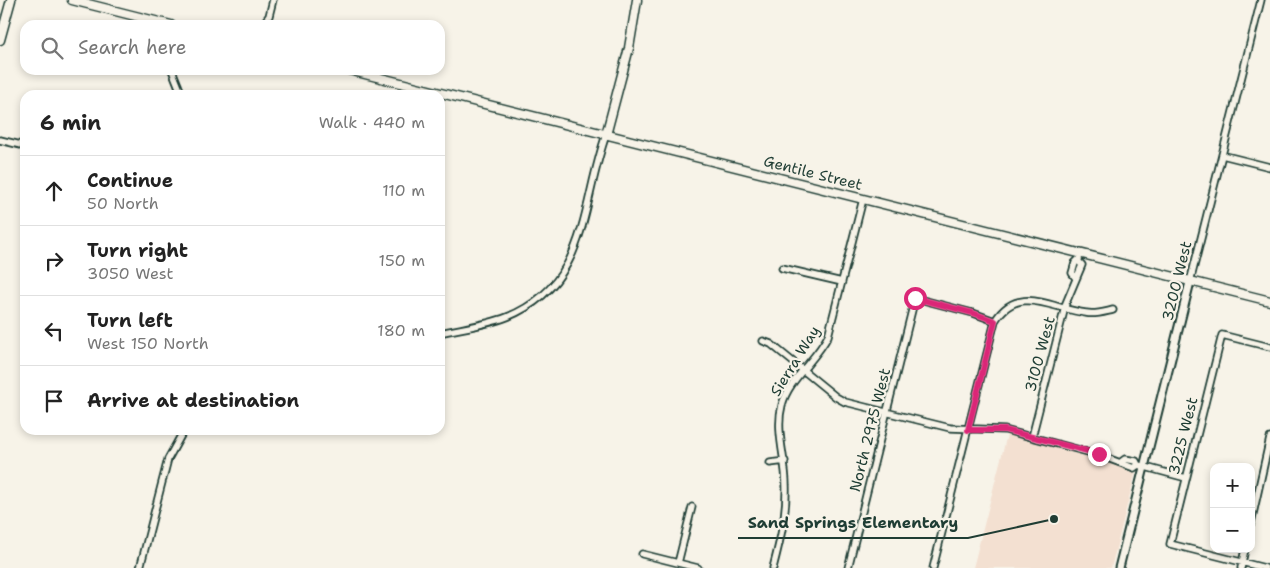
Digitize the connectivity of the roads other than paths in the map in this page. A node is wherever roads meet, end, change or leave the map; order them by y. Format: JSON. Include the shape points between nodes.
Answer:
{"nodes":[{"id":1,"x":11,"y":0,"type":"edge"},
{"id":2,"x":72,"y":0,"type":"edge"},
{"id":3,"x":273,"y":0,"type":"edge"},
{"id":4,"x":637,"y":0,"type":"edge"},
{"id":5,"x":1262,"y":0,"type":"edge"},
{"id":6,"x":269,"y":16,"type":"junction"},
{"id":7,"x":151,"y":20,"type":"edge"},
{"id":8,"x":266,"y":20,"type":"edge"},
{"id":9,"x":269,"y":20,"type":"edge"},
{"id":10,"x":0,"y":40,"type":"edge"},
{"id":11,"x":174,"y":75,"type":"edge"},
{"id":12,"x":369,"y":75,"type":"edge"},
{"id":13,"x":180,"y":90,"type":"edge"},
{"id":14,"x":428,"y":90,"type":"edge"},
{"id":15,"x":445,"y":94,"type":"edge"},
{"id":16,"x":606,"y":135,"type":"junction"},
{"id":17,"x":0,"y":140,"type":"edge"},
{"id":18,"x":20,"y":145,"type":"edge"},
{"id":19,"x":1222,"y":155,"type":"junction"},
{"id":20,"x":1270,"y":168,"type":"edge"},
{"id":21,"x":863,"y":200,"type":"junction"},
{"id":22,"x":1079,"y":258,"type":"junction"},
{"id":23,"x":782,"y":268,"type":"dead end"},
{"id":24,"x":842,"y":282,"type":"junction"},
{"id":25,"x":1190,"y":282,"type":"junction"},
{"id":26,"x":1270,"y":301,"type":"edge"},
{"id":27,"x":1065,"y":308,"type":"junction"},
{"id":28,"x":1113,"y":310,"type":"dead end"},
{"id":29,"x":995,"y":321,"type":"junction"},
{"id":30,"x":445,"y":331,"type":"edge"},
{"id":31,"x":763,"y":341,"type":"dead end"},
{"id":32,"x":1270,"y":347,"type":"edge"},
{"id":33,"x":804,"y":371,"type":"junction"},
{"id":34,"x":887,"y":412,"type":"junction"},
{"id":35,"x":968,"y":430,"type":"junction"},
{"id":36,"x":181,"y":435,"type":"edge"},
{"id":37,"x":1032,"y":437,"type":"junction"},
{"id":38,"x":1270,"y":438,"type":"edge"},
{"id":39,"x":785,"y":461,"type":"junction"},
{"id":40,"x":770,"y":464,"type":"dead end"},
{"id":41,"x":1141,"y":466,"type":"junction"},
{"id":42,"x":1186,"y":478,"type":"junction"},
{"id":43,"x":692,"y":508,"type":"dead end"},
{"id":44,"x":1254,"y":508,"type":"edge"},
{"id":45,"x":642,"y":554,"type":"dead end"},
{"id":46,"x":678,"y":563,"type":"junction"},
{"id":47,"x":1241,"y":565,"type":"edge"},
{"id":48,"x":140,"y":568,"type":"edge"},
{"id":49,"x":698,"y":568,"type":"edge"},
{"id":50,"x":773,"y":568,"type":"edge"},
{"id":51,"x":848,"y":568,"type":"edge"},
{"id":52,"x":933,"y":568,"type":"edge"},
{"id":53,"x":1119,"y":568,"type":"edge"},
{"id":54,"x":1265,"y":568,"type":"edge"}],
"edges":[{"from":1,"to":10,"type":"main road"},
{"from":2,"to":7,"type":"main road"},
{"from":3,"to":6,"type":"street"},
{"from":4,"to":16,"type":"main road","via":[[629,48]]},
{"from":5,"to":19,"type":"street","name":"3200 West"},
{"from":6,"to":8,"type":"street"},
{"from":6,"to":9,"type":"street"},
{"from":11,"to":13,"type":"street"},
{"from":12,"to":14,"type":"main road","name":"Gentile Street"},
{"from":15,"to":16,"type":"main road","name":"Gentile Street"},
{"from":16,"to":21,"type":"main road","name":"Gentile Street"},
{"from":16,"to":30,"type":"street","via":[[573,257],[562,276],[538,300],[506,317]]},
{"from":17,"to":18,"type":"street"},
{"from":19,"to":20,"type":"street"},
{"from":19,"to":25,"type":"street","name":"3200 West"},
{"from":21,"to":22,"type":"main road","name":"Gentile Street"},
{"from":21,"to":24,"type":"street","name":"Sierra Way"},
{"from":22,"to":25,"type":"main road","name":"Gentile Street"},
{"from":22,"to":27,"type":"street","name":"3100 West","via":[[1082,265]]},
{"from":23,"to":24,"type":"street"},
{"from":24,"to":33,"type":"street","name":"Sierra Way","via":[[828,336]]},
{"from":25,"to":26,"type":"main road","name":"Gentile Street"},
{"from":25,"to":41,"type":"street","name":"3200 West"},
{"from":27,"to":28,"type":"street","via":[[1093,314]]},
{"from":27,"to":29,"type":"street","via":[[1024,300],[1006,308]]},
{"from":27,"to":37,"type":"street","name":"3100 West"},
{"from":29,"to":34,"type":"street","name":"North 2975 West","via":[[915,298]]},
{"from":29,"to":35,"type":"street"},
{"from":31,"to":33,"type":"street"},
{"from":32,"to":42,"type":"street","name":"3225 West","via":[[1222,335]]},
{"from":33,"to":34,"type":"street","via":[[840,400]]},
{"from":33,"to":39,"type":"street","name":"Sierra Way","via":[[791,386],[782,408],[780,426]]},
{"from":34,"to":35,"type":"street"},
{"from":34,"to":51,"type":"street","name":"North 2975 West"},
{"from":35,"to":37,"type":"street","via":[[1005,430]]},
{"from":35,"to":52,"type":"street"},
{"from":36,"to":48,"type":"street","via":[[168,459]]},
{"from":37,"to":41,"type":"street","via":[[1122,462],[1125,458]]},
{"from":38,"to":44,"type":"street"},
{"from":39,"to":40,"type":"street"},
{"from":39,"to":50,"type":"street","name":"Sierra Way","via":[[786,504]]},
{"from":41,"to":42,"type":"street"},
{"from":41,"to":53,"type":"street","name":"3200 West"},
{"from":42,"to":47,"type":"street","name":"3225 West","via":[[1170,544]]},
{"from":43,"to":46,"type":"street"},
{"from":45,"to":46,"type":"street"},
{"from":46,"to":49,"type":"street"},
{"from":47,"to":54,"type":"street"}]}
